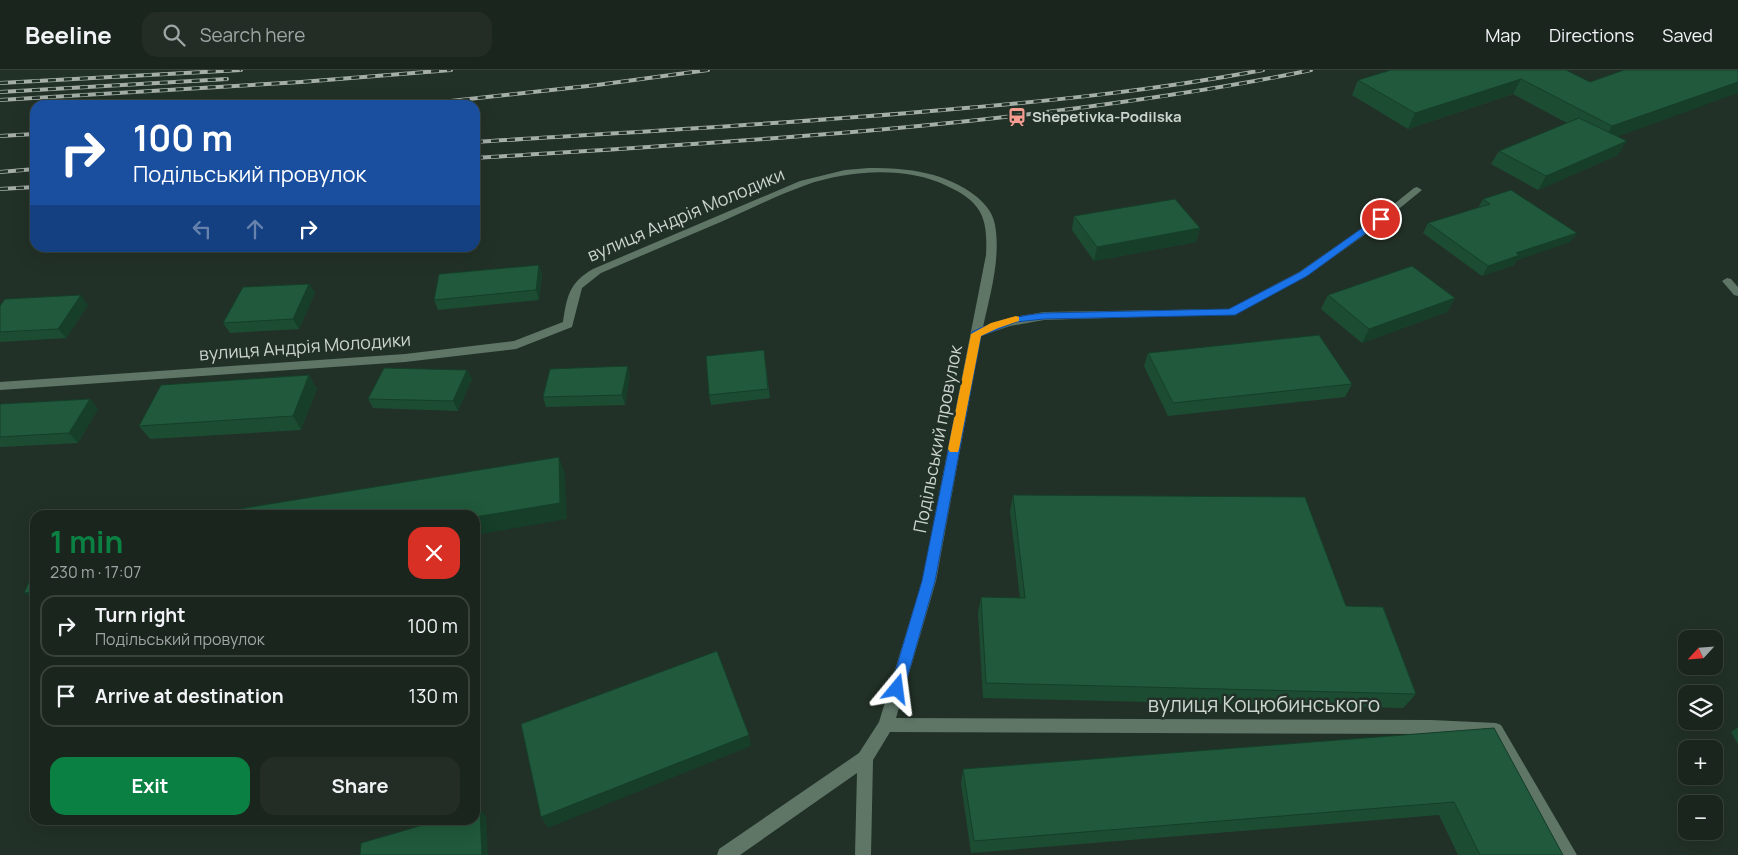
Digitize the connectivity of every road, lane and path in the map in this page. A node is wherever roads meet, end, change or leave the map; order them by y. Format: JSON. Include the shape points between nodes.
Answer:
{"nodes":[{"id":1,"x":1417,"y":190,"type":"dead end"},
{"id":2,"x":1733,"y":282,"type":"edge"},
{"id":3,"x":1738,"y":293,"type":"edge"},
{"id":4,"x":976,"y":334,"type":"junction"},
{"id":5,"x":0,"y":386,"type":"edge"},
{"id":6,"x":886,"y":725,"type":"junction"},
{"id":7,"x":865,"y":758,"type":"junction"},
{"id":8,"x":725,"y":855,"type":"edge"},
{"id":9,"x":864,"y":855,"type":"edge"},
{"id":10,"x":1569,"y":855,"type":"edge"}],
"edges":[{"from":1,"to":4,"type":"street","name":"Подільський провулок","via":[[1304,274],[1231,312],[1044,316],[1015,319]]},
{"from":2,"to":3,"type":"street"},
{"from":4,"to":5,"type":"street","name":"вулиця Андрія Молодики","via":[[990,259],[991,231],[987,213],[972,196],[954,184],[877,169],[828,174],[803,183],[597,271],[576,287],[568,324],[516,345],[405,358]]},
{"from":4,"to":6,"type":"street","name":"Подільський провулок","via":[[928,581]]},
{"from":6,"to":7,"type":"street","name":"Подільський провулок"},
{"from":6,"to":10,"type":"street","name":"вулиця Коцюбинського","via":[[1496,730]]},
{"from":7,"to":8,"type":"street","name":"Подільський провулок"},
{"from":7,"to":9,"type":"street"}]}
